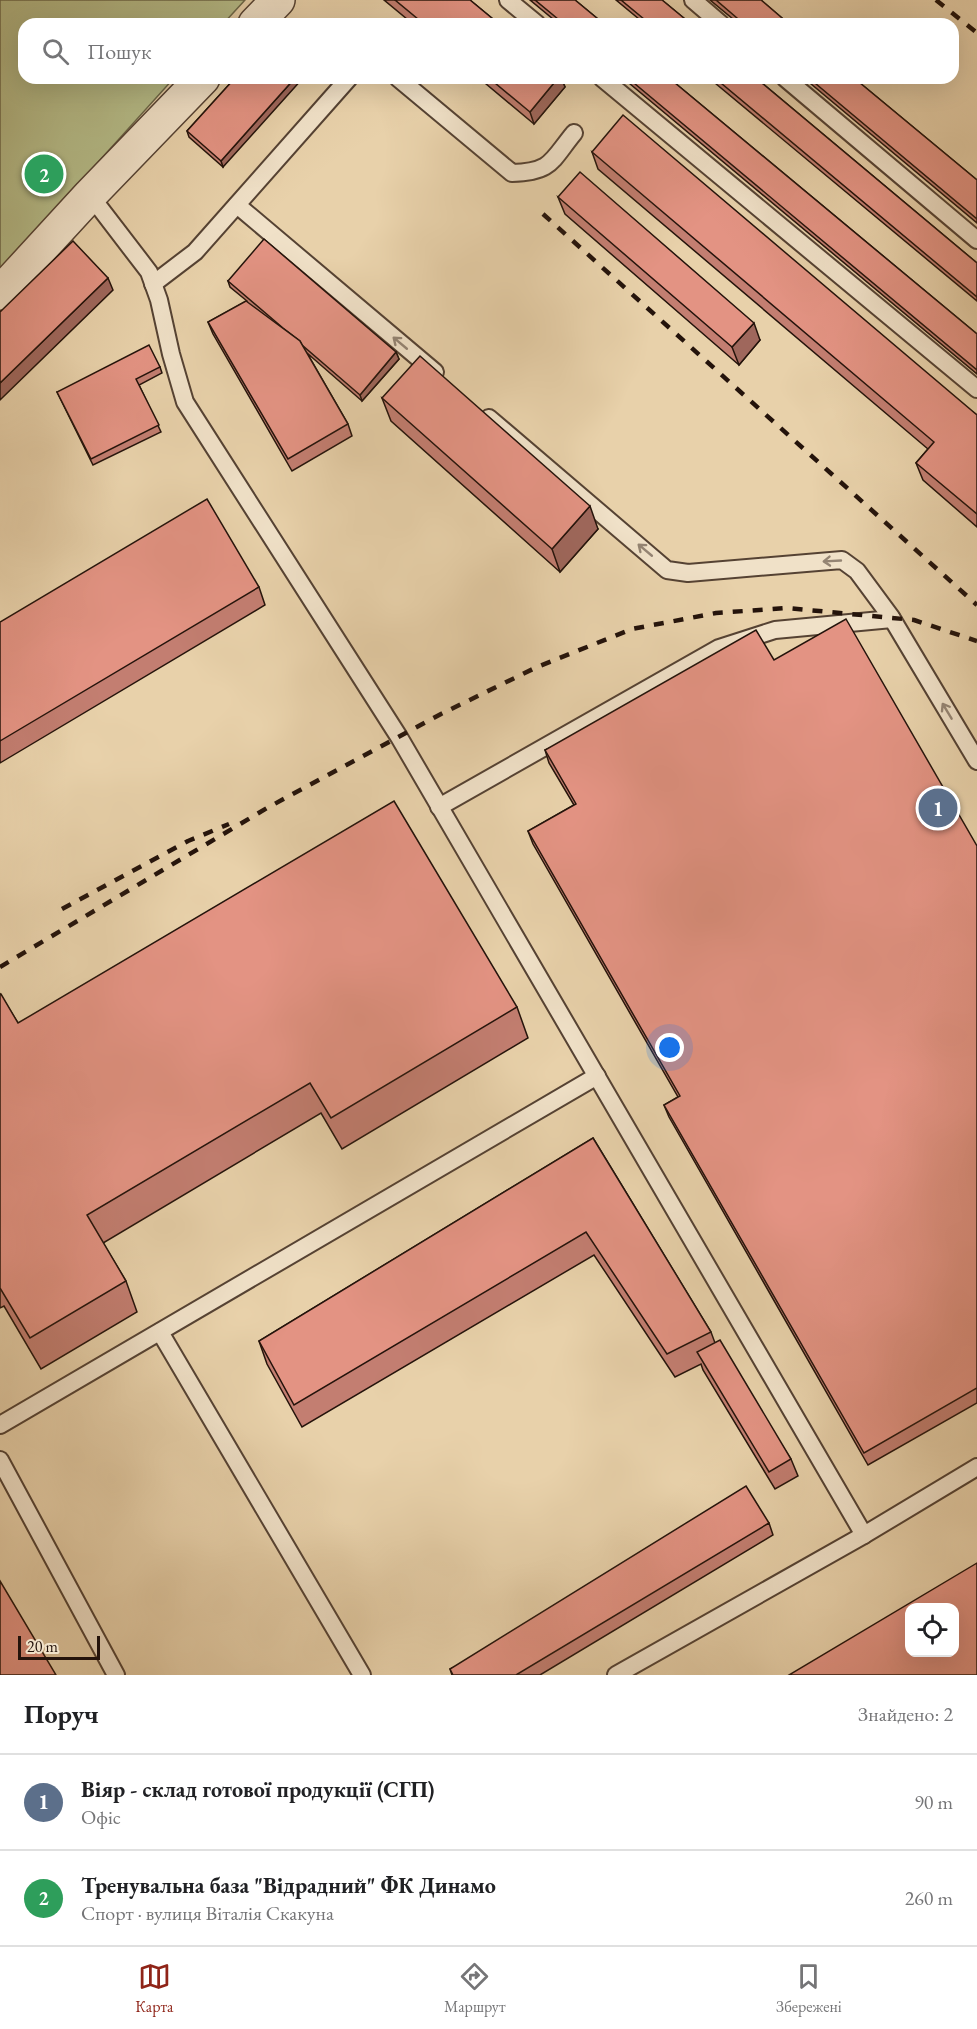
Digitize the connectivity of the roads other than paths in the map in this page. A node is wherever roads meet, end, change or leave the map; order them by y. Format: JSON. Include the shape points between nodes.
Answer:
{"nodes":[{"id":1,"x":278,"y":0,"type":"edge"},
{"id":2,"x":508,"y":0,"type":"edge"},
{"id":3,"x":693,"y":0,"type":"edge"},
{"id":4,"x":261,"y":18,"type":"edge"},
{"id":5,"x":530,"y":18,"type":"edge"},
{"id":6,"x":714,"y":18,"type":"edge"},
{"id":7,"x":197,"y":84,"type":"edge"},
{"id":8,"x":343,"y":84,"type":"edge"},
{"id":9,"x":405,"y":84,"type":"edge"},
{"id":10,"x":609,"y":84,"type":"edge"},
{"id":11,"x":792,"y":84,"type":"edge"},
{"id":12,"x":574,"y":133,"type":"dead end"},
{"id":13,"x":90,"y":195,"type":"junction"},
{"id":14,"x":237,"y":205,"type":"junction"},
{"id":15,"x":977,"y":240,"type":"edge"},
{"id":16,"x":153,"y":284,"type":"junction"},
{"id":17,"x":0,"y":293,"type":"edge"},
{"id":18,"x":445,"y":381,"type":"edge"},
{"id":19,"x":977,"y":389,"type":"edge"},
{"id":20,"x":472,"y":404,"type":"edge"},
{"id":21,"x":892,"y":620,"type":"junction"},
{"id":22,"x":977,"y":761,"type":"edge"},
{"id":23,"x":439,"y":807,"type":"junction"},
{"id":24,"x":597,"y":1077,"type":"junction"},
{"id":25,"x":159,"y":1332,"type":"junction"},
{"id":26,"x":0,"y":1425,"type":"edge"},
{"id":27,"x":0,"y":1460,"type":"edge"},
{"id":28,"x":977,"y":1467,"type":"edge"},
{"id":29,"x":864,"y":1535,"type":"junction"},
{"id":30,"x":116,"y":1675,"type":"edge"},
{"id":31,"x":362,"y":1675,"type":"edge"},
{"id":32,"x":616,"y":1675,"type":"edge"}],
"edges":[{"from":1,"to":4,"type":"street"},
{"from":2,"to":5,"type":"lane"},
{"from":3,"to":6,"type":"lane"},
{"from":7,"to":13,"type":"street"},
{"from":8,"to":14,"type":"lane"},
{"from":9,"to":12,"type":"lane","via":[[512,173],[545,169]]},
{"from":10,"to":19,"type":"lane"},
{"from":11,"to":15,"type":"lane"},
{"from":13,"to":16,"type":"lane","via":[[149,272]]},
{"from":13,"to":17,"type":"street"},
{"from":14,"to":16,"type":"lane","via":[[195,252]]},
{"from":18,"to":14,"type":"lane","one_way":true},
{"from":16,"to":23,"type":"lane","via":[[185,402],[399,737]]},
{"from":21,"to":20,"type":"lane","one_way":true,"via":[[857,571],[842,560],[688,573],[667,570]]},
{"from":22,"to":21,"type":"lane","one_way":true},
{"from":21,"to":23,"type":"lane","via":[[775,630],[719,648]]},
{"from":23,"to":24,"type":"lane"},
{"from":24,"to":25,"type":"lane"},
{"from":24,"to":29,"type":"lane"},
{"from":25,"to":26,"type":"lane"},
{"from":25,"to":31,"type":"lane"},
{"from":27,"to":30,"type":"lane"},
{"from":28,"to":29,"type":"lane"},
{"from":29,"to":32,"type":"lane"}]}
